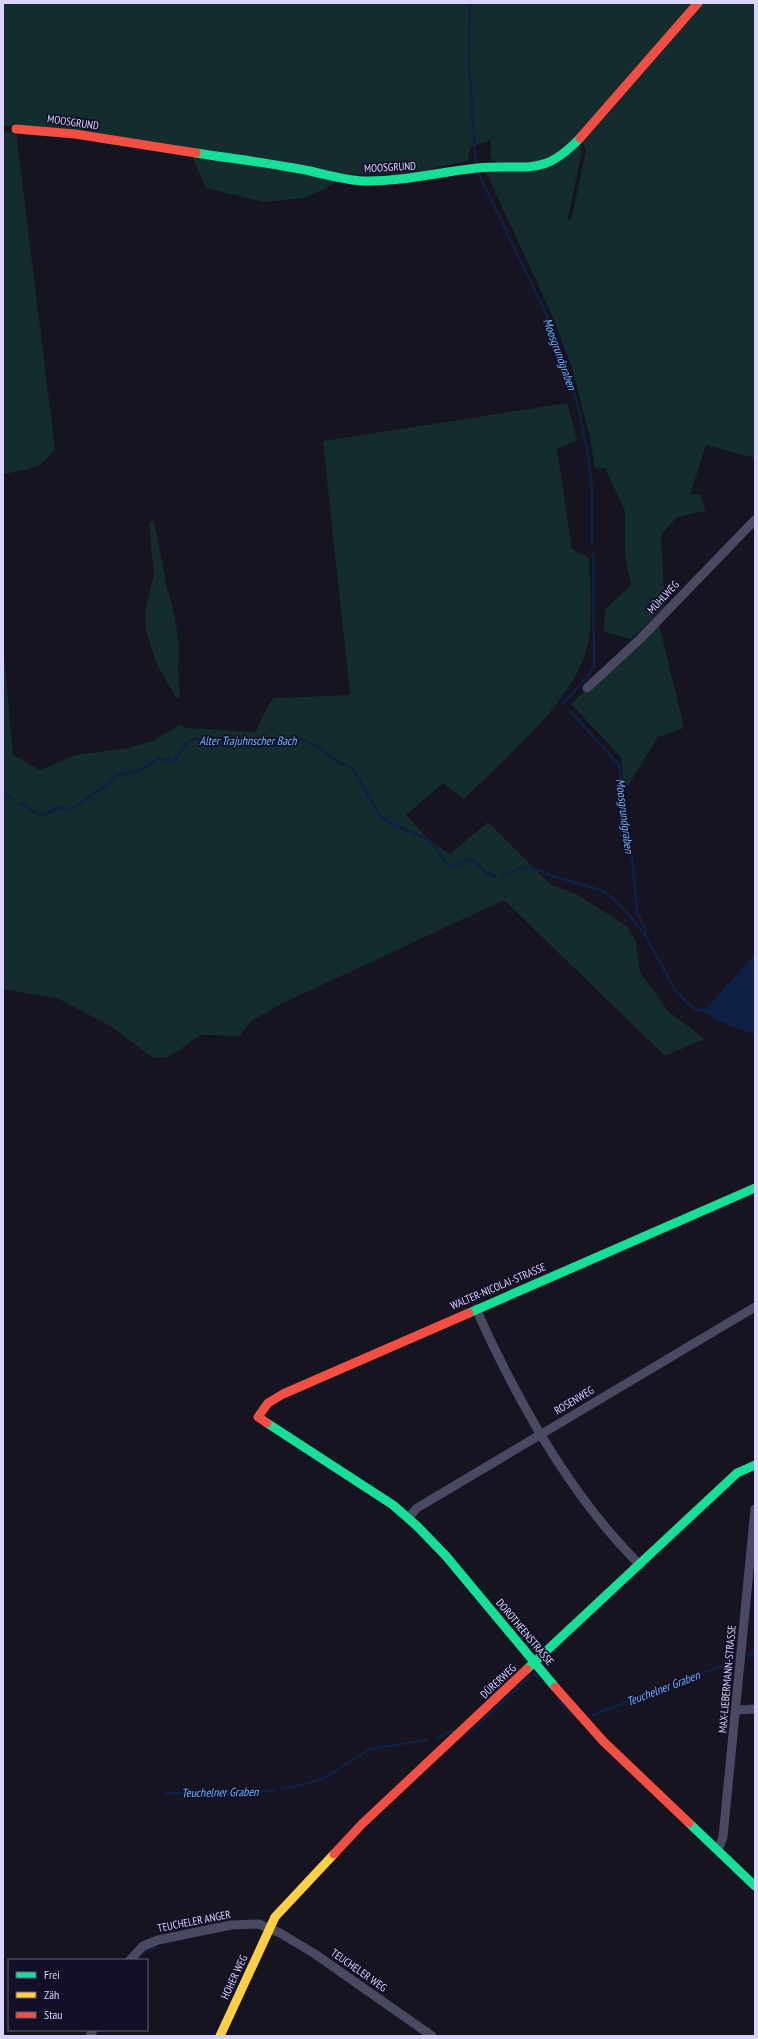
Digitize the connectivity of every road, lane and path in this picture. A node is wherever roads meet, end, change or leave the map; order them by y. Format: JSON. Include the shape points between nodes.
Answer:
{"nodes":[{"id":1,"x":698,"y":3,"type":"edge"},
{"id":2,"x":16,"y":129,"type":"dead end"},
{"id":3,"x":755,"y":520,"type":"edge"},
{"id":4,"x":587,"y":688,"type":"dead end"},
{"id":5,"x":755,"y":1188,"type":"edge"},
{"id":6,"x":755,"y":1308,"type":"edge"},
{"id":7,"x":476,"y":1309,"type":"junction"},
{"id":8,"x":258,"y":1417,"type":"joint"},
{"id":9,"x":541,"y":1434,"type":"junction"},
{"id":10,"x":755,"y":1465,"type":"edge"},
{"id":11,"x":755,"y":1509,"type":"edge"},
{"id":12,"x":408,"y":1518,"type":"junction"},
{"id":13,"x":640,"y":1565,"type":"junction"},
{"id":14,"x":535,"y":1664,"type":"junction"},
{"id":15,"x":755,"y":1709,"type":"edge"},
{"id":16,"x":737,"y":1710,"type":"junction"},
{"id":17,"x":718,"y":1850,"type":"junction"},
{"id":18,"x":755,"y":1886,"type":"edge"},
{"id":19,"x":270,"y":1928,"type":"junction"},
{"id":20,"x":131,"y":1959,"type":"edge"},
{"id":21,"x":220,"y":2036,"type":"edge"},
{"id":22,"x":432,"y":2036,"type":"edge"}],
"edges":[{"from":1,"to":2,"type":"street","name":"MOOSGRUND","via":[[576,141],[559,157],[531,168],[483,167],[400,180],[352,181],[310,171],[75,134]]},
{"from":3,"to":4,"type":"street","name":"MÜHLWEG","via":[[640,639]]},
{"from":5,"to":7,"type":"street","name":"WALTER-NICOLAI-STRASSE"},
{"from":6,"to":9,"type":"street","name":"ROSENWEG"},
{"from":7,"to":8,"type":"street","name":"WALTER-NICOLAI-STRASSE","via":[[283,1394],[268,1403]]},
{"from":7,"to":9,"type":"street","via":[[514,1387]]},
{"from":8,"to":12,"type":"street","name":"DOROTHEENSTRASSE"},
{"from":9,"to":12,"type":"street","name":"ROSENWEG","via":[[417,1508]]},
{"from":9,"to":13,"type":"street","via":[[574,1484]]},
{"from":10,"to":13,"type":"street","name":"DÜRERWEG","via":[[737,1473]]},
{"from":11,"to":16,"type":"street","name":"MAX-LIEBERMANN-STRASSE"},
{"from":12,"to":14,"type":"street","name":"DOROTHEENSTRASSE","via":[[446,1556]]},
{"from":13,"to":14,"type":"street","name":"DÜRERWEG"},
{"from":14,"to":17,"type":"street","name":"DOROTHEENSTRASSE","via":[[611,1750]]},
{"from":14,"to":19,"type":"street","name":"DÜRERWEG","via":[[362,1824],[275,1917]]},
{"from":15,"to":16,"type":"street"},
{"from":16,"to":17,"type":"street","name":"MAX-LIEBERMANN-STRASSE","via":[[723,1837]]},
{"from":17,"to":18,"type":"street","name":"DOROTHEENSTRASSE"},
{"from":19,"to":20,"type":"street","name":"TEUCHELER ANGER","via":[[242,1924],[158,1940],[143,1946]]},
{"from":19,"to":21,"type":"street","name":"HOHER WEG"},
{"from":19,"to":22,"type":"street","name":"TEUCHELER WEG","via":[[328,1962]]}]}
